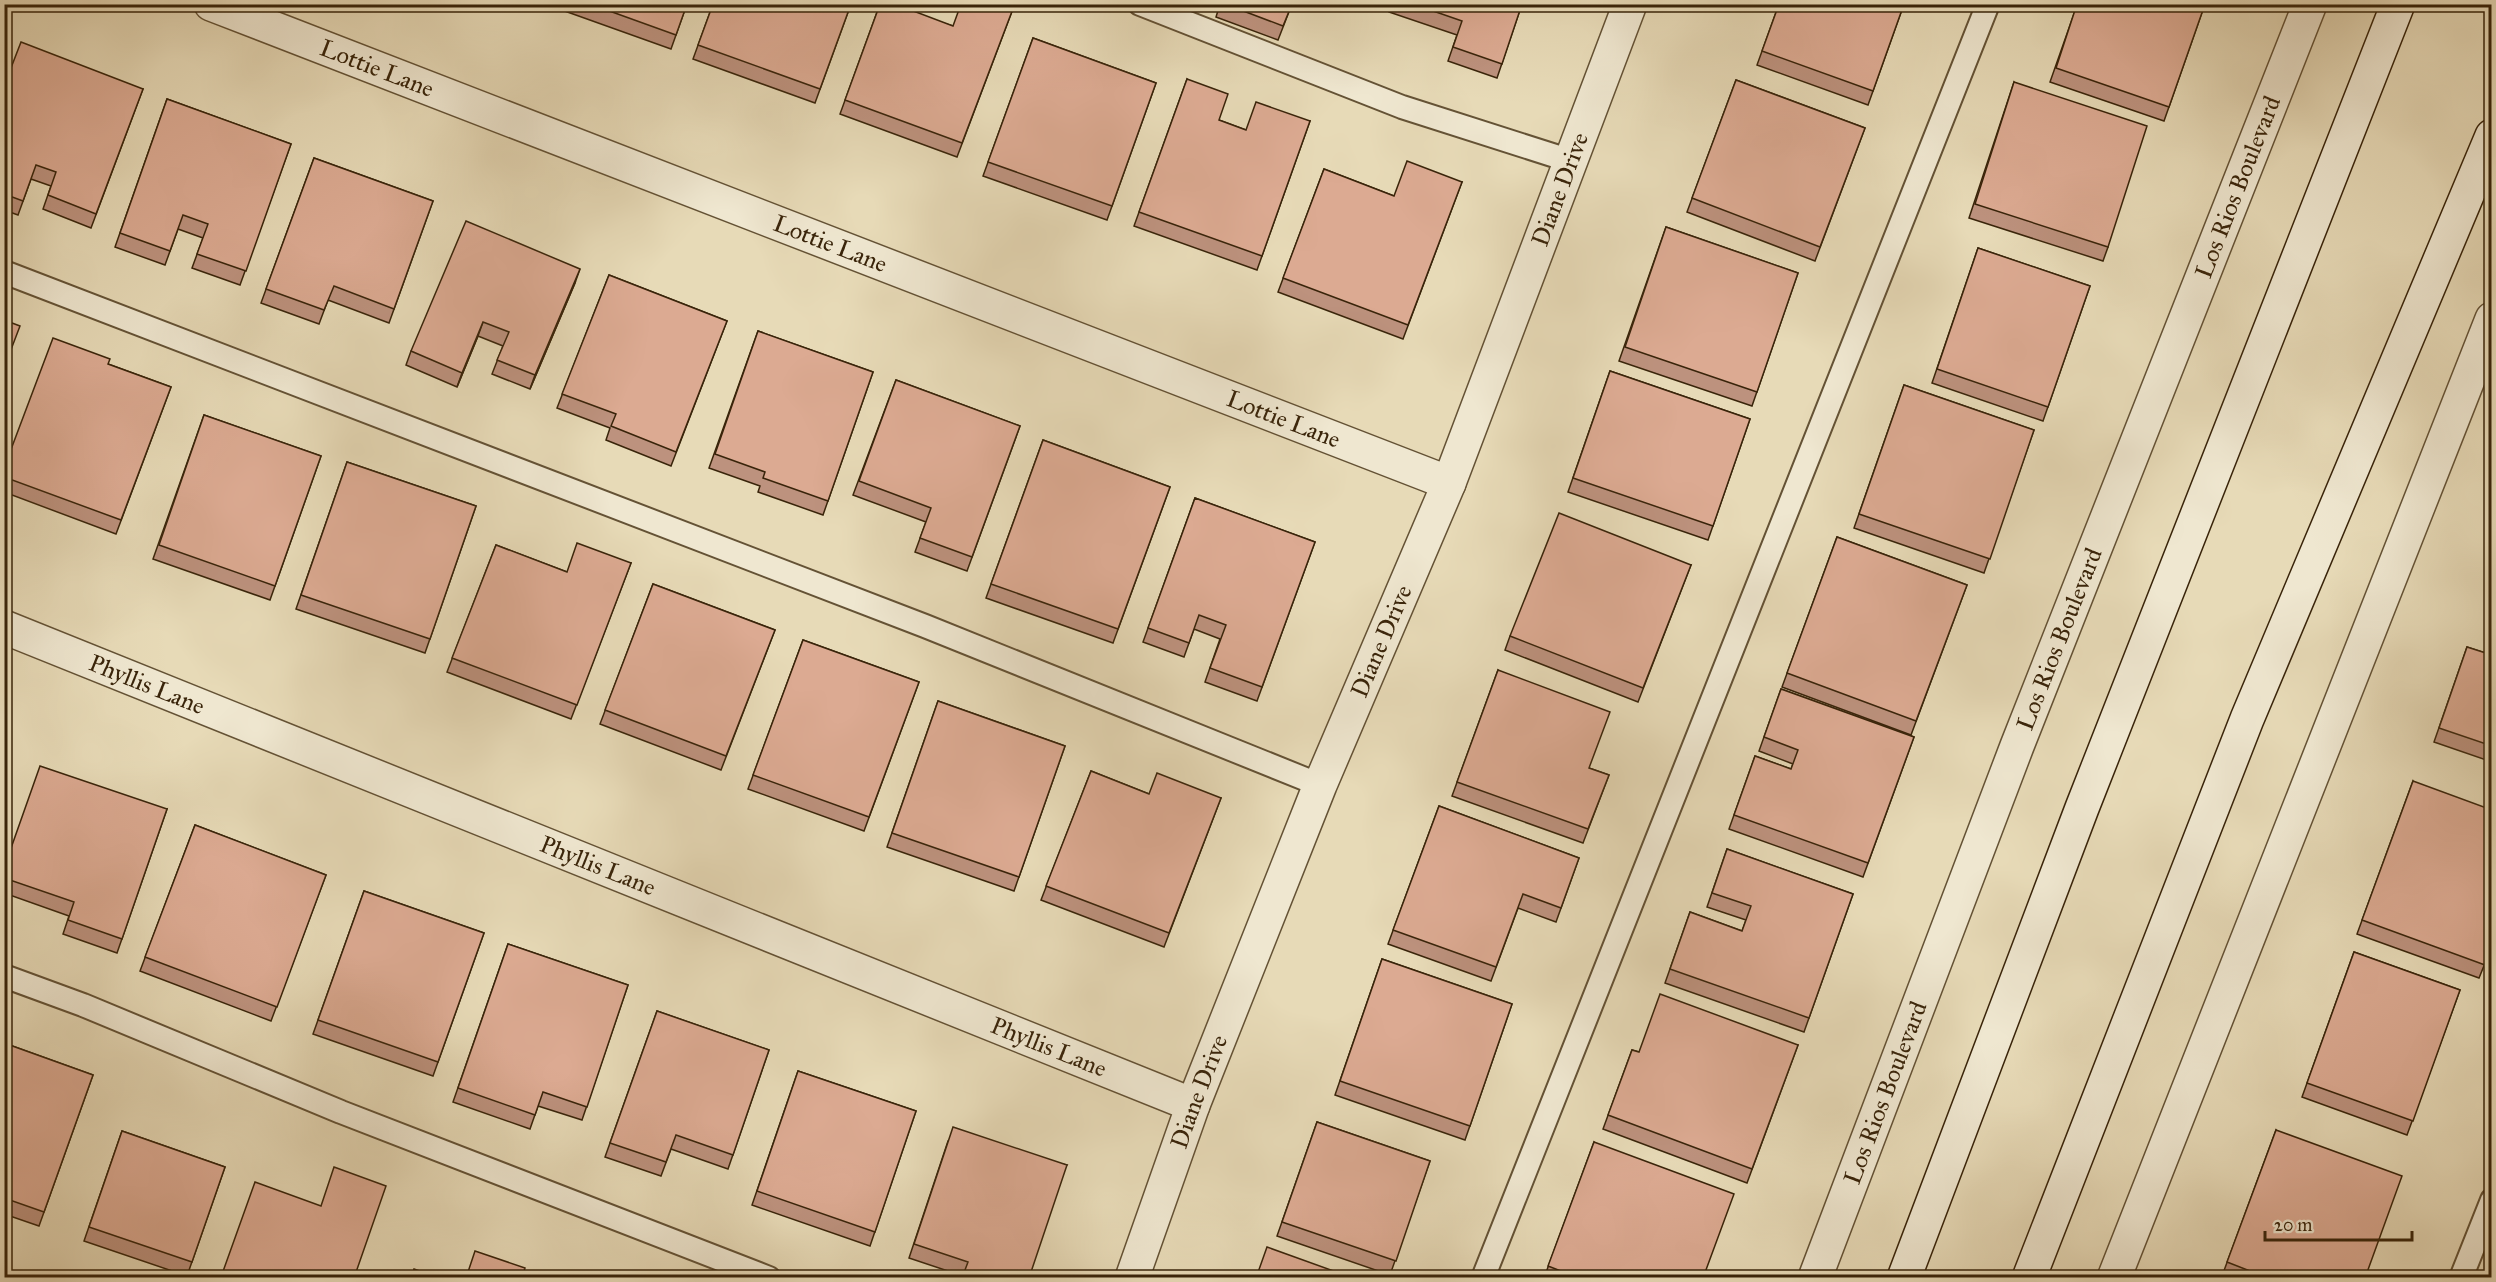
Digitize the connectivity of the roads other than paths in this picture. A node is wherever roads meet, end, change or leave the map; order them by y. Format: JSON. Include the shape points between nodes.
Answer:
{"nodes":[{"id":1,"x":211,"y":4,"type":"edge"},
{"id":2,"x":1140,"y":4,"type":"edge"},
{"id":3,"x":1630,"y":4,"type":"edge"},
{"id":4,"x":1988,"y":4,"type":"edge"},
{"id":5,"x":2310,"y":4,"type":"edge"},
{"id":6,"x":2398,"y":4,"type":"edge"},
{"id":7,"x":2492,"y":136,"type":"edge"},
{"id":8,"x":1571,"y":161,"type":"junction"},
{"id":9,"x":4,"y":272,"type":"edge"},
{"id":10,"x":2492,"y":319,"type":"edge"},
{"id":11,"x":1449,"y":483,"type":"junction"},
{"id":12,"x":4,"y":627,"type":"edge"},
{"id":13,"x":1320,"y":785,"type":"junction"},
{"id":14,"x":4,"y":976,"type":"edge"},
{"id":15,"x":1193,"y":1105,"type":"junction"},
{"id":16,"x":2492,"y":1200,"type":"edge"},
{"id":17,"x":769,"y":1278,"type":"edge"},
{"id":18,"x":1132,"y":1278,"type":"edge"},
{"id":19,"x":1483,"y":1278,"type":"edge"},
{"id":20,"x":1815,"y":1278,"type":"edge"},
{"id":21,"x":1904,"y":1278,"type":"edge"},
{"id":22,"x":2029,"y":1278,"type":"edge"},
{"id":23,"x":2114,"y":1278,"type":"edge"},
{"id":24,"x":2461,"y":1278,"type":"edge"}],
"edges":[{"from":1,"to":11,"type":"street","name":"Lottie Lane"},
{"from":2,"to":8,"type":"lane","via":[[1402,107]]},
{"from":3,"to":8,"type":"street","name":"Diane Drive"},
{"from":4,"to":19,"type":"lane"},
{"from":5,"to":20,"type":"street","name":"Los Rios Boulevard","via":[[2017,746]]},
{"from":6,"to":21,"type":"street","via":[[2082,808]]},
{"from":7,"to":22,"type":"street","via":[[2247,719]]},
{"from":8,"to":11,"type":"street","name":"Diane Drive"},
{"from":9,"to":13,"type":"lane","via":[[926,626]]},
{"from":10,"to":23,"type":"street"},
{"from":11,"to":13,"type":"street","name":"Diane Drive"},
{"from":12,"to":15,"type":"street","name":"Phyllis Lane"},
{"from":13,"to":15,"type":"street","name":"Diane Drive"},
{"from":14,"to":17,"type":"lane"},
{"from":15,"to":18,"type":"street","name":"Diane Drive"},
{"from":16,"to":24,"type":"lane"}]}
